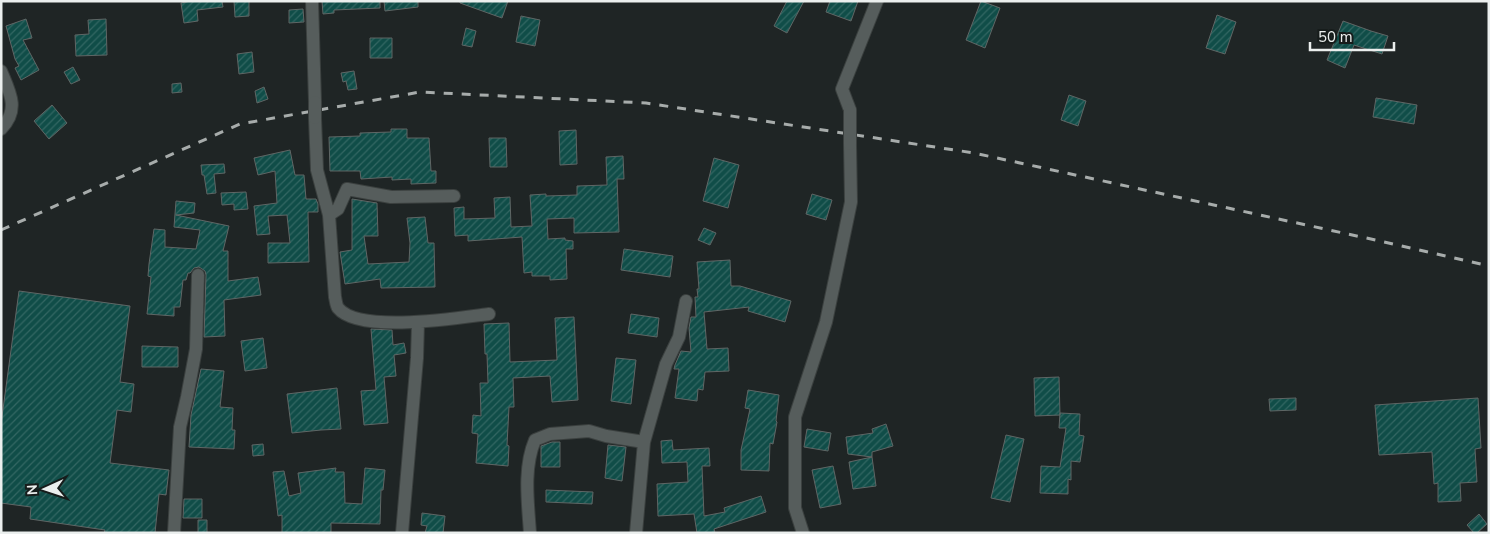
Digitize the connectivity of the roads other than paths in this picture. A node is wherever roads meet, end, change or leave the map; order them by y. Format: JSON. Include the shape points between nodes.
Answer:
{"nodes":[{"id":1,"x":312,"y":1,"type":"edge"},
{"id":2,"x":877,"y":1,"type":"edge"},
{"id":3,"x":1,"y":71,"type":"edge"},
{"id":4,"x":1,"y":129,"type":"edge"},
{"id":5,"x":454,"y":196,"type":"dead end"},
{"id":6,"x":329,"y":215,"type":"junction"},
{"id":7,"x":198,"y":275,"type":"dead end"},
{"id":8,"x":686,"y":301,"type":"dead end"},
{"id":9,"x":489,"y":314,"type":"dead end"},
{"id":10,"x":418,"y":323,"type":"junction"},
{"id":11,"x":644,"y":442,"type":"junction"},
{"id":12,"x":174,"y":533,"type":"edge"},
{"id":13,"x":402,"y":533,"type":"edge"},
{"id":14,"x":530,"y":533,"type":"edge"},
{"id":15,"x":636,"y":533,"type":"edge"},
{"id":16,"x":803,"y":533,"type":"edge"}],
"edges":[{"from":1,"to":6,"type":"street","bridge":true,"via":[[317,170]]},
{"from":2,"to":16,"type":"street","bridge":true,"via":[[842,89],[850,110],[851,202],[826,322],[795,417],[795,508]]},
{"from":3,"to":4,"type":"street","via":[[12,96],[12,108],[9,121]]},
{"from":5,"to":6,"type":"street","via":[[391,197],[347,189],[338,209]]},
{"from":6,"to":10,"type":"street","via":[[338,307],[366,321]]},
{"from":7,"to":12,"type":"street","via":[[196,349],[180,427]]},
{"from":8,"to":11,"type":"street","via":[[679,337],[666,364]]},
{"from":9,"to":10,"type":"street"},
{"from":10,"to":13,"type":"street"},
{"from":11,"to":14,"type":"street","via":[[589,431],[550,434],[535,440],[528,465]]},
{"from":11,"to":15,"type":"street"}]}
